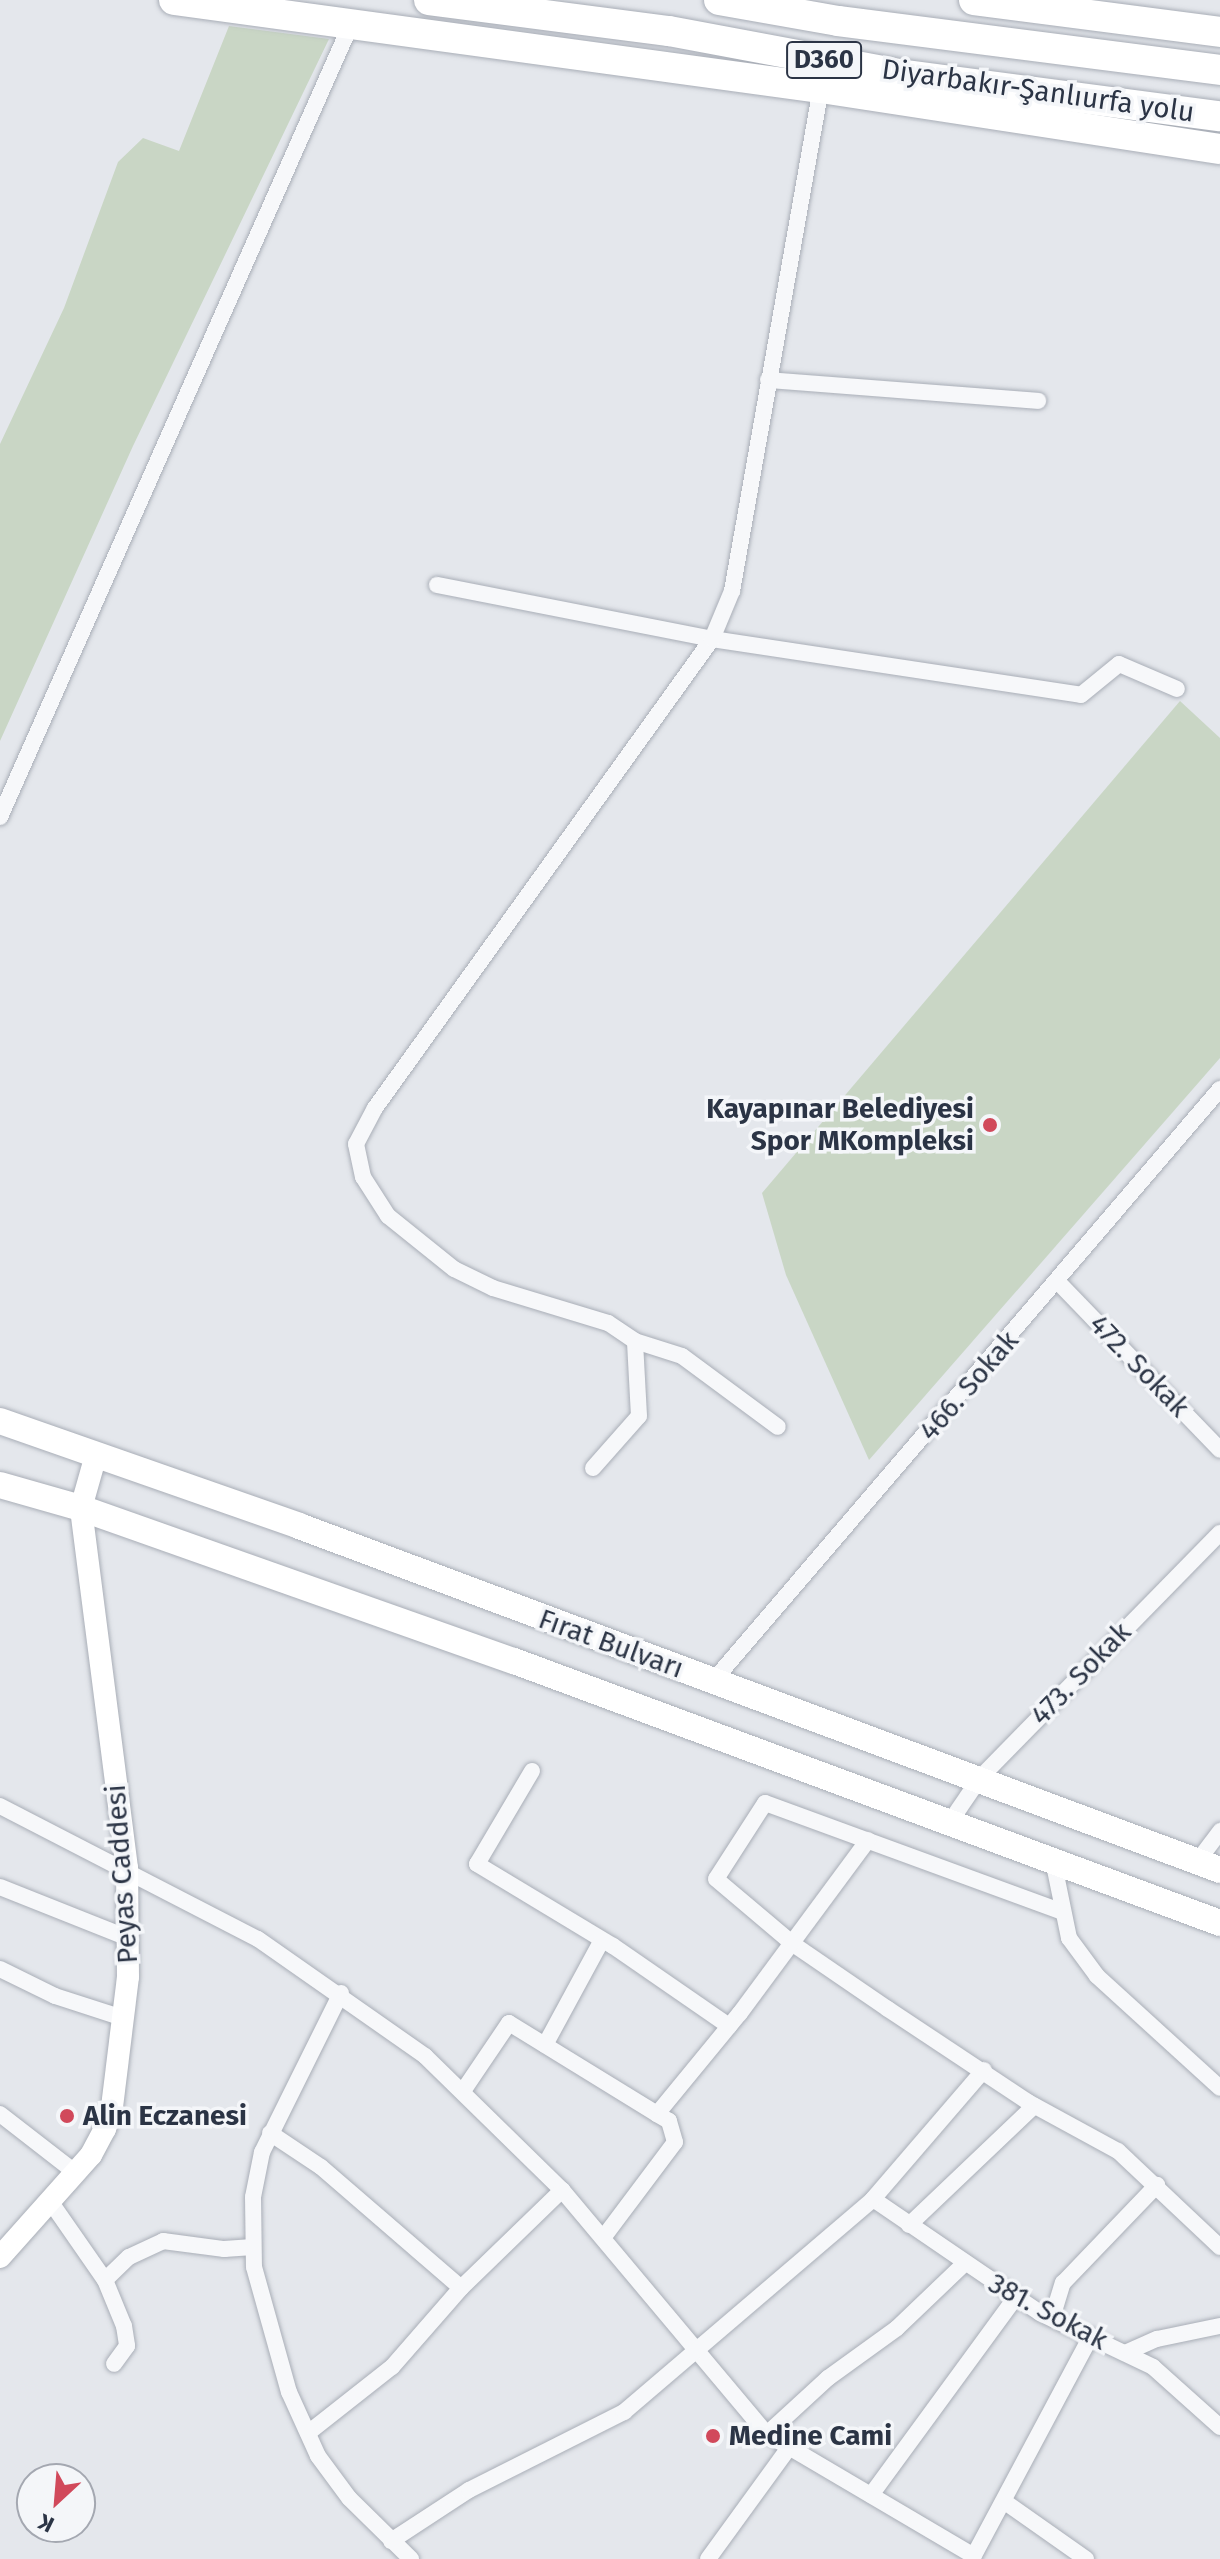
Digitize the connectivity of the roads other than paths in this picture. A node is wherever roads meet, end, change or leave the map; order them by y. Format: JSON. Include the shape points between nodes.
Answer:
{"nodes":[{"id":1,"x":174,"y":0,"type":"edge"},
{"id":2,"x":429,"y":0,"type":"edge"},
{"id":3,"x":719,"y":0,"type":"edge"},
{"id":4,"x":974,"y":0,"type":"edge"},
{"id":5,"x":352,"y":22,"type":"junction"},
{"id":6,"x":669,"y":31,"type":"junction"},
{"id":7,"x":1220,"y":32,"type":"edge"},
{"id":8,"x":615,"y":60,"type":"junction"},
{"id":9,"x":1220,"y":70,"type":"edge"},
{"id":10,"x":821,"y":88,"type":"junction"},
{"id":11,"x":1220,"y":116,"type":"edge"},
{"id":12,"x":1220,"y":149,"type":"edge"},
{"id":13,"x":768,"y":380,"type":"junction"},
{"id":14,"x":1038,"y":401,"type":"dead end"},
{"id":15,"x":437,"y":585,"type":"dead end"},
{"id":16,"x":712,"y":639,"type":"junction"},
{"id":17,"x":1177,"y":689,"type":"dead end"},
{"id":18,"x":0,"y":817,"type":"edge"},
{"id":19,"x":1220,"y":1089,"type":"edge"},
{"id":20,"x":1058,"y":1282,"type":"junction"},
{"id":21,"x":635,"y":1341,"type":"junction"},
{"id":22,"x":0,"y":1421,"type":"edge"},
{"id":23,"x":778,"y":1427,"type":"dead end"},
{"id":24,"x":1220,"y":1450,"type":"edge"},
{"id":25,"x":96,"y":1455,"type":"junction"},
{"id":26,"x":593,"y":1468,"type":"dead end"},
{"id":27,"x":0,"y":1485,"type":"edge"},
{"id":28,"x":81,"y":1508,"type":"junction"},
{"id":29,"x":1220,"y":1533,"type":"edge"},
{"id":30,"x":714,"y":1680,"type":"junction"},
{"id":31,"x":532,"y":1771,"type":"dead end"},
{"id":32,"x":980,"y":1778,"type":"junction"},
{"id":33,"x":0,"y":1806,"type":"edge"},
{"id":34,"x":950,"y":1822,"type":"junction"},
{"id":35,"x":1220,"y":1831,"type":"edge"},
{"id":36,"x":868,"y":1840,"type":"junction"},
{"id":37,"x":1053,"y":1860,"type":"junction"},
{"id":38,"x":1208,"y":1866,"type":"edge"},
{"id":39,"x":127,"y":1868,"type":"junction"},
{"id":40,"x":0,"y":1887,"type":"edge"},
{"id":41,"x":1060,"y":1911,"type":"junction"},
{"id":42,"x":1220,"y":1923,"type":"edge"},
{"id":43,"x":128,"y":1938,"type":"junction"},
{"id":44,"x":602,"y":1940,"type":"junction"},
{"id":45,"x":793,"y":1944,"type":"junction"},
{"id":46,"x":0,"y":1969,"type":"edge"},
{"id":47,"x":341,"y":1993,"type":"junction"},
{"id":48,"x":123,"y":2018,"type":"junction"},
{"id":49,"x":729,"y":2026,"type":"junction"},
{"id":50,"x":545,"y":2045,"type":"junction"},
{"id":51,"x":984,"y":2070,"type":"junction"},
{"id":52,"x":1220,"y":2088,"type":"edge"},
{"id":53,"x":463,"y":2091,"type":"junction"},
{"id":54,"x":1034,"y":2106,"type":"junction"},
{"id":55,"x":0,"y":2114,"type":"edge"},
{"id":56,"x":657,"y":2114,"type":"junction"},
{"id":57,"x":270,"y":2133,"type":"junction"},
{"id":58,"x":76,"y":2173,"type":"junction"},
{"id":59,"x":1157,"y":2185,"type":"junction"},
{"id":60,"x":562,"y":2190,"type":"junction"},
{"id":61,"x":873,"y":2199,"type":"junction"},
{"id":62,"x":50,"y":2201,"type":"junction"},
{"id":63,"x":909,"y":2225,"type":"junction"},
{"id":64,"x":603,"y":2238,"type":"junction"},
{"id":65,"x":253,"y":2247,"type":"junction"},
{"id":66,"x":1220,"y":2247,"type":"edge"},
{"id":67,"x":0,"y":2257,"type":"edge"},
{"id":68,"x":964,"y":2264,"type":"junction"},
{"id":69,"x":105,"y":2280,"type":"junction"},
{"id":70,"x":461,"y":2288,"type":"junction"},
{"id":71,"x":1016,"y":2297,"type":"junction"},
{"id":72,"x":1052,"y":2318,"type":"junction"},
{"id":73,"x":1220,"y":2326,"type":"edge"},
{"id":74,"x":1091,"y":2336,"type":"junction"},
{"id":75,"x":695,"y":2351,"type":"junction"},
{"id":76,"x":1125,"y":2353,"type":"junction"},
{"id":77,"x":114,"y":2364,"type":"dead end"},
{"id":78,"x":1220,"y":2427,"type":"edge"},
{"id":79,"x":308,"y":2433,"type":"junction"},
{"id":80,"x":767,"y":2434,"type":"junction"},
{"id":81,"x":788,"y":2449,"type":"junction"},
{"id":82,"x":871,"y":2495,"type":"junction"},
{"id":83,"x":1005,"y":2502,"type":"junction"},
{"id":84,"x":391,"y":2541,"type":"junction"},
{"id":85,"x":973,"y":2557,"type":"edge"},
{"id":86,"x":411,"y":2559,"type":"edge"},
{"id":87,"x":708,"y":2559,"type":"edge"},
{"id":88,"x":1086,"y":2559,"type":"edge"}],
"edges":[{"from":1,"to":5,"type":"highway"},
{"from":2,"to":6,"type":"highway","name":"Diyarbakır-Şanlıurfa yolu","number":"D360"},
{"from":3,"to":9,"type":"highway","name":"Diyarbakır-Şanlıurfa yolu","number":"D360","via":[[838,21]]},
{"from":4,"to":7,"type":"highway"},
{"from":5,"to":8,"type":"highway"},
{"from":5,"to":18,"type":"street"},
{"from":6,"to":8,"type":"highway"},
{"from":6,"to":11,"type":"highway","name":"Diyarbakır-Şanlıurfa yolu","number":"D360","via":[[899,74]]},
{"from":8,"to":10,"type":"highway"},
{"from":10,"to":12,"type":"highway"},
{"from":10,"to":13,"type":"street"},
{"from":13,"to":14,"type":"street"},
{"from":13,"to":16,"type":"street","via":[[732,591]]},
{"from":15,"to":16,"type":"street"},
{"from":16,"to":17,"type":"street","via":[[1081,695],[1119,664]]},
{"from":16,"to":21,"type":"street","via":[[375,1108],[356,1144],[363,1177],[388,1216],[454,1269],[493,1288],[608,1323]]},
{"from":19,"to":20,"type":"street","name":"466. Sokak"},
{"from":20,"to":24,"type":"street","name":"472. Sokak"},
{"from":20,"to":30,"type":"street","name":"466. Sokak"},
{"from":21,"to":23,"type":"street","via":[[682,1356]]},
{"from":21,"to":26,"type":"street","via":[[639,1416]]},
{"from":22,"to":25,"type":"main road","name":"Fırat Bulvarı"},
{"from":25,"to":28,"type":"street","name":"Peyas Caddesi"},
{"from":25,"to":30,"type":"main road","name":"Fırat Bulvarı"},
{"from":27,"to":28,"type":"main road","name":"Fırat Bulvarı"},
{"from":28,"to":34,"type":"main road","name":"Fırat Bulvarı"},
{"from":28,"to":39,"type":"street","name":"Peyas Caddesi"},
{"from":29,"to":32,"type":"street","name":"473. Sokak"},
{"from":30,"to":32,"type":"main road","name":"Fırat Bulvarı"},
{"from":31,"to":44,"type":"street","via":[[477,1864]]},
{"from":32,"to":34,"type":"street","name":"473. Sokak"},
{"from":32,"to":38,"type":"main road","name":"Fırat Bulvarı"},
{"from":33,"to":39,"type":"street"},
{"from":34,"to":37,"type":"main road","name":"Fırat Bulvarı"},
{"from":35,"to":38,"type":"street"},
{"from":36,"to":41,"type":"street"},
{"from":36,"to":45,"type":"street"},
{"from":36,"to":45,"type":"street","via":[[765,1803],[716,1879]]},
{"from":37,"to":41,"type":"street"},
{"from":37,"to":42,"type":"main road","name":"Fırat Bulvarı"},
{"from":39,"to":43,"type":"street","name":"Peyas Caddesi"},
{"from":39,"to":47,"type":"street","via":[[258,1939]]},
{"from":40,"to":43,"type":"street"},
{"from":41,"to":52,"type":"street","via":[[1069,1938],[1097,1976]]},
{"from":43,"to":48,"type":"street","name":"Peyas Caddesi"},
{"from":44,"to":49,"type":"street"},
{"from":44,"to":50,"type":"street"},
{"from":45,"to":49,"type":"street"},
{"from":45,"to":51,"type":"street"},
{"from":46,"to":48,"type":"street","via":[[55,1996]]},
{"from":47,"to":53,"type":"street"},
{"from":47,"to":57,"type":"street"},
{"from":48,"to":58,"type":"street","name":"Peyas Caddesi","via":[[112,2107],[91,2155]]},
{"from":49,"to":56,"type":"street"},
{"from":50,"to":53,"type":"street","via":[[509,2023]]},
{"from":50,"to":56,"type":"street"},
{"from":51,"to":54,"type":"street"},
{"from":51,"to":61,"type":"street"},
{"from":53,"to":60,"type":"street"},
{"from":54,"to":59,"type":"street","via":[[1089,2131]]},
{"from":54,"to":63,"type":"street"},
{"from":55,"to":58,"type":"street"},
{"from":56,"to":64,"type":"street","via":[[669,2121],[675,2142]]},
{"from":57,"to":65,"type":"street","via":[[253,2197]]},
{"from":57,"to":70,"type":"street","via":[[321,2167]]},
{"from":58,"to":62,"type":"street","name":"Peyas Caddesi"},
{"from":59,"to":66,"type":"street"},
{"from":59,"to":72,"type":"street","via":[[1063,2283]]},
{"from":60,"to":64,"type":"street"},
{"from":60,"to":70,"type":"street"},
{"from":61,"to":63,"type":"street","name":"381. Sokak"},
{"from":61,"to":75,"type":"street"},
{"from":62,"to":67,"type":"street","name":"Peyas Caddesi"},
{"from":62,"to":69,"type":"street"},
{"from":63,"to":68,"type":"street","name":"381. Sokak"},
{"from":64,"to":75,"type":"street"},
{"from":65,"to":69,"type":"street","via":[[163,2241],[129,2257]]},
{"from":65,"to":79,"type":"street","via":[[267,2324]]},
{"from":68,"to":71,"type":"street","name":"381. Sokak"},
{"from":68,"to":80,"type":"street","via":[[897,2328],[828,2378]]},
{"from":69,"to":77,"type":"street","via":[[127,2346]]},
{"from":70,"to":79,"type":"street","via":[[392,2367]]},
{"from":71,"to":72,"type":"street","name":"381. Sokak"},
{"from":71,"to":82,"type":"street"},
{"from":72,"to":74,"type":"street","name":"381. Sokak"},
{"from":73,"to":76,"type":"street","via":[[1157,2339]]},
{"from":74,"to":76,"type":"street","name":"381. Sokak"},
{"from":74,"to":83,"type":"street"},
{"from":75,"to":80,"type":"street"},
{"from":75,"to":84,"type":"street","via":[[595,2432],[469,2490]]},
{"from":76,"to":78,"type":"street","name":"381. Sokak","via":[[1153,2367]]},
{"from":79,"to":84,"type":"street","via":[[349,2498]]},
{"from":80,"to":81,"type":"street"},
{"from":81,"to":82,"type":"street"},
{"from":81,"to":87,"type":"street"},
{"from":82,"to":85,"type":"street"},
{"from":83,"to":85,"type":"street"},
{"from":83,"to":88,"type":"street"},
{"from":84,"to":86,"type":"street"}]}
